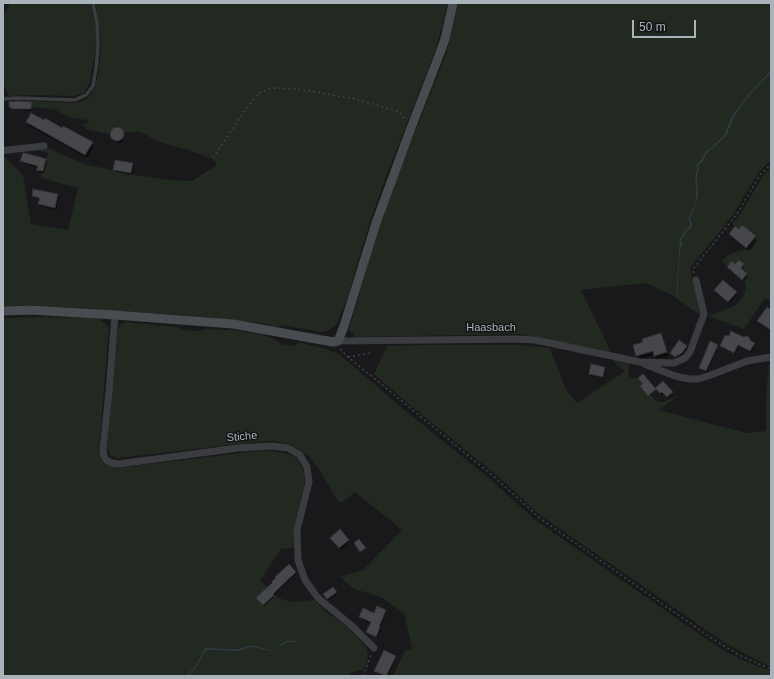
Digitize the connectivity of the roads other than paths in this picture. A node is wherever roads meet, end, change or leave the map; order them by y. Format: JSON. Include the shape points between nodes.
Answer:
{"nodes":[{"id":1,"x":93,"y":3,"type":"edge"},
{"id":2,"x":453,"y":3,"type":"edge"},
{"id":3,"x":3,"y":99,"type":"edge"},
{"id":4,"x":44,"y":146,"type":"dead end"},
{"id":5,"x":3,"y":151,"type":"edge"},
{"id":6,"x":696,"y":280,"type":"road end"},
{"id":7,"x":3,"y":311,"type":"edge"},
{"id":8,"x":115,"y":315,"type":"junction"},
{"id":9,"x":336,"y":342,"type":"junction"},
{"id":10,"x":771,"y":357,"type":"edge"},
{"id":11,"x":640,"y":362,"type":"junction"},
{"id":12,"x":374,"y":648,"type":"road end"}],
"edges":[{"from":1,"to":3,"type":"lane","via":[[98,47],[93,86],[86,95],[75,100]]},
{"from":2,"to":9,"type":"street","via":[[445,39],[376,222]]},
{"from":4,"to":5,"type":"street"},
{"from":6,"to":11,"type":"street","name":"Haasbach","via":[[704,314],[690,352],[685,358],[674,363]]},
{"from":7,"to":8,"type":"street"},
{"from":8,"to":9,"type":"street","via":[[233,324]]},
{"from":8,"to":12,"type":"street","name":"Stiche","via":[[103,449],[106,460],[118,464],[272,446],[288,448],[300,455],[307,467],[309,482],[297,530],[298,560],[305,580],[318,598]]},
{"from":9,"to":11,"type":"street","name":"Haasbach","via":[[534,340]]},
{"from":10,"to":11,"type":"street","name":"Haasbach","via":[[747,361],[698,379],[675,376]]}]}
